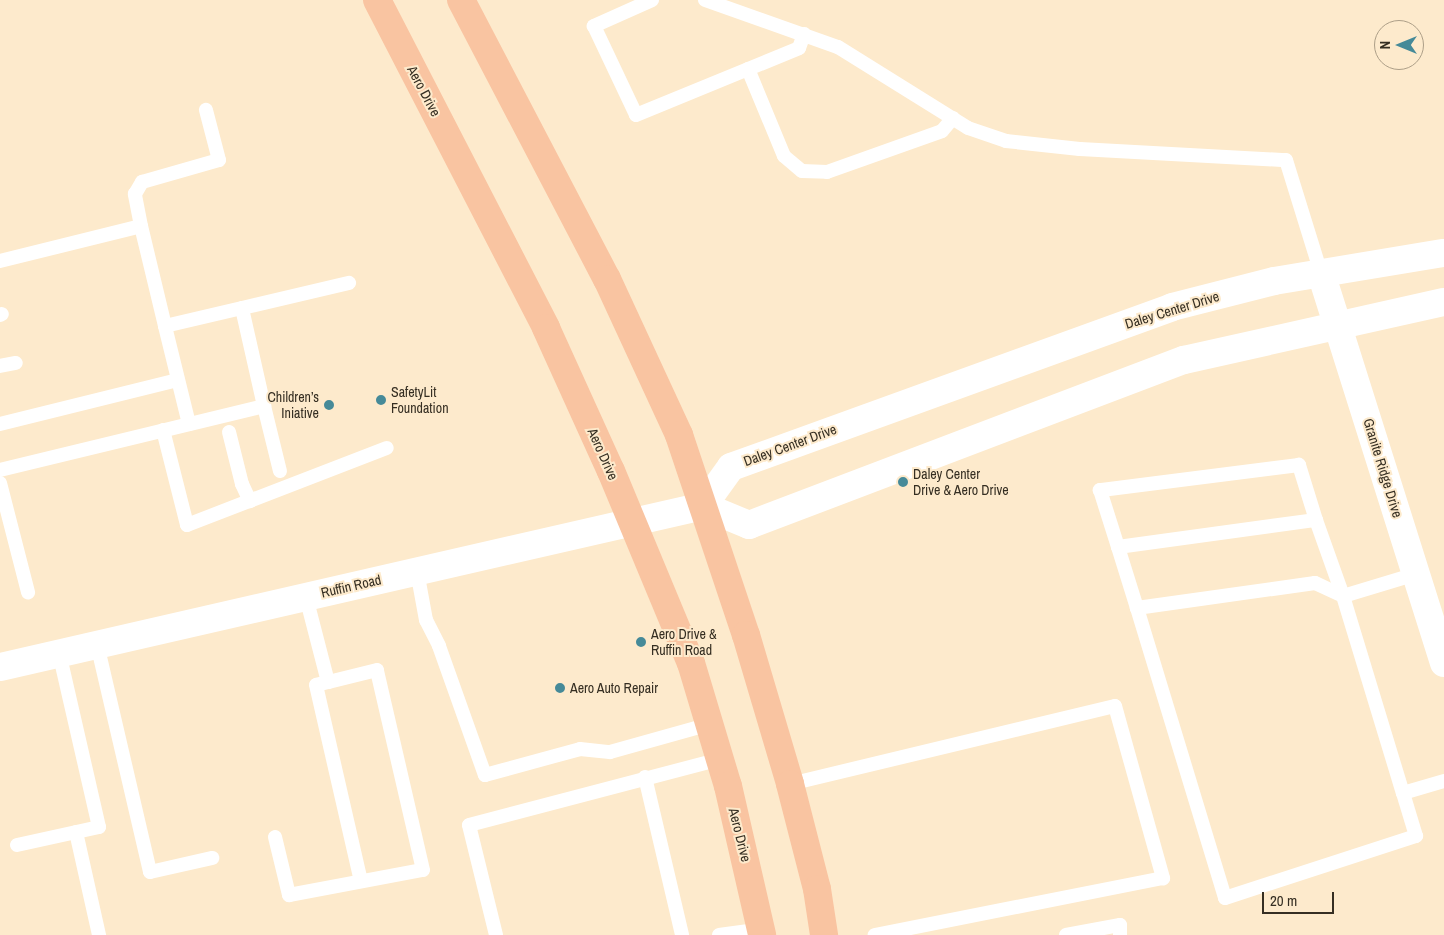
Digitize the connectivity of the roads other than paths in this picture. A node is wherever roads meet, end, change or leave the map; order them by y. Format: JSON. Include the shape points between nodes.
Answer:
{"nodes":[{"id":1,"x":376,"y":0,"type":"edge"},
{"id":2,"x":461,"y":0,"type":"edge"},
{"id":3,"x":652,"y":0,"type":"edge"},
{"id":4,"x":705,"y":0,"type":"edge"},
{"id":5,"x":804,"y":34,"type":"junction"},
{"id":6,"x":748,"y":69,"type":"junction"},
{"id":7,"x":206,"y":110,"type":"dead end"},
{"id":8,"x":953,"y":118,"type":"junction"},
{"id":9,"x":141,"y":226,"type":"junction"},
{"id":10,"x":1444,"y":253,"type":"edge"},
{"id":11,"x":0,"y":261,"type":"edge"},
{"id":12,"x":1321,"y":273,"type":"junction"},
{"id":13,"x":349,"y":283,"type":"dead end"},
{"id":14,"x":1444,"y":302,"type":"edge"},
{"id":15,"x":242,"y":308,"type":"junction"},
{"id":16,"x":1337,"y":325,"type":"junction"},
{"id":17,"x":165,"y":326,"type":"junction"},
{"id":18,"x":16,"y":363,"type":"dead end"},
{"id":19,"x":0,"y":366,"type":"edge"},
{"id":20,"x":178,"y":380,"type":"junction"},
{"id":21,"x":264,"y":406,"type":"junction"},
{"id":22,"x":0,"y":424,"type":"edge"},
{"id":23,"x":189,"y":424,"type":"junction"},
{"id":24,"x":163,"y":430,"type":"junction"},
{"id":25,"x":229,"y":432,"type":"dead end"},
{"id":26,"x":387,"y":448,"type":"dead end"},
{"id":27,"x":0,"y":470,"type":"edge"},
{"id":28,"x":280,"y":471,"type":"dead end"},
{"id":29,"x":0,"y":483,"type":"edge"},
{"id":30,"x":250,"y":501,"type":"junction"},
{"id":31,"x":702,"y":506,"type":"junction"},
{"id":32,"x":1316,"y":520,"type":"junction"},
{"id":33,"x":633,"y":523,"type":"junction"},
{"id":34,"x":1118,"y":547,"type":"junction"},
{"id":35,"x":417,"y":571,"type":"junction"},
{"id":36,"x":1416,"y":574,"type":"junction"},
{"id":37,"x":28,"y":592,"type":"dead end"},
{"id":38,"x":1343,"y":596,"type":"junction"},
{"id":39,"x":306,"y":597,"type":"junction"},
{"id":40,"x":1137,"y":608,"type":"junction"},
{"id":41,"x":98,"y":644,"type":"junction"},
{"id":42,"x":59,"y":653,"type":"junction"},
{"id":43,"x":1444,"y":663,"type":"edge"},
{"id":44,"x":0,"y":667,"type":"edge"},
{"id":45,"x":328,"y":682,"type":"junction"},
{"id":46,"x":710,"y":724,"type":"junction"},
{"id":47,"x":720,"y":759,"type":"junction"},
{"id":48,"x":646,"y":777,"type":"junction"},
{"id":49,"x":1444,"y":781,"type":"edge"},
{"id":50,"x":790,"y":784,"type":"junction"},
{"id":51,"x":1403,"y":794,"type":"junction"},
{"id":52,"x":76,"y":832,"type":"junction"},
{"id":53,"x":275,"y":837,"type":"dead end"},
{"id":54,"x":17,"y":845,"type":"dead end"},
{"id":55,"x":212,"y":858,"type":"dead end"},
{"id":56,"x":361,"y":881,"type":"junction"},
{"id":57,"x":762,"y":932,"type":"edge"},
{"id":58,"x":100,"y":935,"type":"edge"},
{"id":59,"x":496,"y":935,"type":"edge"},
{"id":60,"x":682,"y":935,"type":"edge"},
{"id":61,"x":719,"y":935,"type":"edge"},
{"id":62,"x":824,"y":935,"type":"edge"},
{"id":63,"x":875,"y":935,"type":"edge"},
{"id":64,"x":1066,"y":935,"type":"edge"},
{"id":65,"x":1120,"y":935,"type":"edge"}],
"edges":[{"from":1,"to":33,"type":"main road","name":"Aero Drive","via":[[546,328]]},
{"from":2,"to":31,"type":"main road","via":[[607,279],[679,435]]},
{"from":3,"to":6,"type":"lane","via":[[594,26],[636,115]]},
{"from":4,"to":5,"type":"lane"},
{"from":5,"to":6,"type":"lane","via":[[799,48]]},
{"from":5,"to":8,"type":"lane","via":[[838,47]]},
{"from":6,"to":8,"type":"lane","via":[[784,156],[802,171],[827,172],[942,131]]},
{"from":7,"to":9,"type":"lane","via":[[219,160],[142,182],[135,194]]},
{"from":8,"to":12,"type":"lane","via":[[990,137],[1029,145],[1286,160]]},
{"from":9,"to":11,"type":"lane"},
{"from":9,"to":17,"type":"lane"},
{"from":10,"to":12,"type":"main road","name":"Daley Center Drive"},
{"from":12,"to":16,"type":"main road","name":"Granite Ridge Drive"},
{"from":12,"to":31,"type":"main road","name":"Daley Center Drive","via":[[1172,307],[731,466]]},
{"from":13,"to":15,"type":"lane"},
{"from":14,"to":16,"type":"main road"},
{"from":15,"to":17,"type":"lane"},
{"from":15,"to":21,"type":"lane"},
{"from":16,"to":31,"type":"main road","via":[[1184,360],[749,525]]},
{"from":16,"to":36,"type":"main road","name":"Granite Ridge Drive"},
{"from":17,"to":20,"type":"lane"},
{"from":18,"to":19,"type":"lane"},
{"from":20,"to":22,"type":"lane"},
{"from":20,"to":23,"type":"lane"},
{"from":21,"to":23,"type":"lane"},
{"from":21,"to":28,"type":"lane"},
{"from":23,"to":24,"type":"lane"},
{"from":24,"to":27,"type":"lane"},
{"from":24,"to":30,"type":"lane","via":[[187,524]]},
{"from":25,"to":30,"type":"lane"},
{"from":26,"to":30,"type":"lane"},
{"from":29,"to":37,"type":"lane"},
{"from":31,"to":33,"type":"main road","name":"Ruffin Road"},
{"from":31,"to":50,"type":"main road","via":[[746,635]]},
{"from":32,"to":34,"type":"lane"},
{"from":32,"to":34,"type":"lane","via":[[1299,464],[1100,490]]},
{"from":32,"to":38,"type":"lane"},
{"from":33,"to":35,"type":"main road","name":"Ruffin Road"},
{"from":33,"to":46,"type":"main road","name":"Aero Drive","via":[[691,663]]},
{"from":34,"to":40,"type":"lane"},
{"from":35,"to":39,"type":"main road","name":"Ruffin Road"},
{"from":35,"to":46,"type":"lane","via":[[426,620],[439,646],[485,775],[580,749],[610,752]]},
{"from":36,"to":38,"type":"lane"},
{"from":36,"to":43,"type":"main road","name":"Granite Ridge Drive"},
{"from":38,"to":40,"type":"lane","via":[[1315,583]]},
{"from":38,"to":51,"type":"lane"},
{"from":39,"to":41,"type":"main road","name":"Ruffin Road"},
{"from":39,"to":45,"type":"lane"},
{"from":40,"to":51,"type":"lane","via":[[1225,898],[1416,836]]},
{"from":41,"to":42,"type":"main road","name":"Ruffin Road"},
{"from":41,"to":55,"type":"lane","via":[[150,872]]},
{"from":42,"to":44,"type":"main road","name":"Ruffin Road"},
{"from":42,"to":52,"type":"lane","via":[[100,827]]},
{"from":45,"to":56,"type":"lane","via":[[316,685]]},
{"from":45,"to":56,"type":"lane","via":[[377,670],[423,870]]},
{"from":46,"to":47,"type":"main road","name":"Aero Drive"},
{"from":47,"to":48,"type":"lane"},
{"from":47,"to":57,"type":"main road","name":"Aero Drive"},
{"from":48,"to":59,"type":"lane","via":[[470,825]]},
{"from":48,"to":60,"type":"lane"},
{"from":49,"to":51,"type":"lane"},
{"from":50,"to":62,"type":"main road","via":[[817,888]]},
{"from":50,"to":63,"type":"lane","via":[[1115,706],[1163,878]]},
{"from":52,"to":54,"type":"lane"},
{"from":52,"to":58,"type":"lane"},
{"from":53,"to":56,"type":"lane","via":[[289,895]]},
{"from":57,"to":61,"type":"lane"},
{"from":64,"to":65,"type":"lane","via":[[1120,925]]}]}
